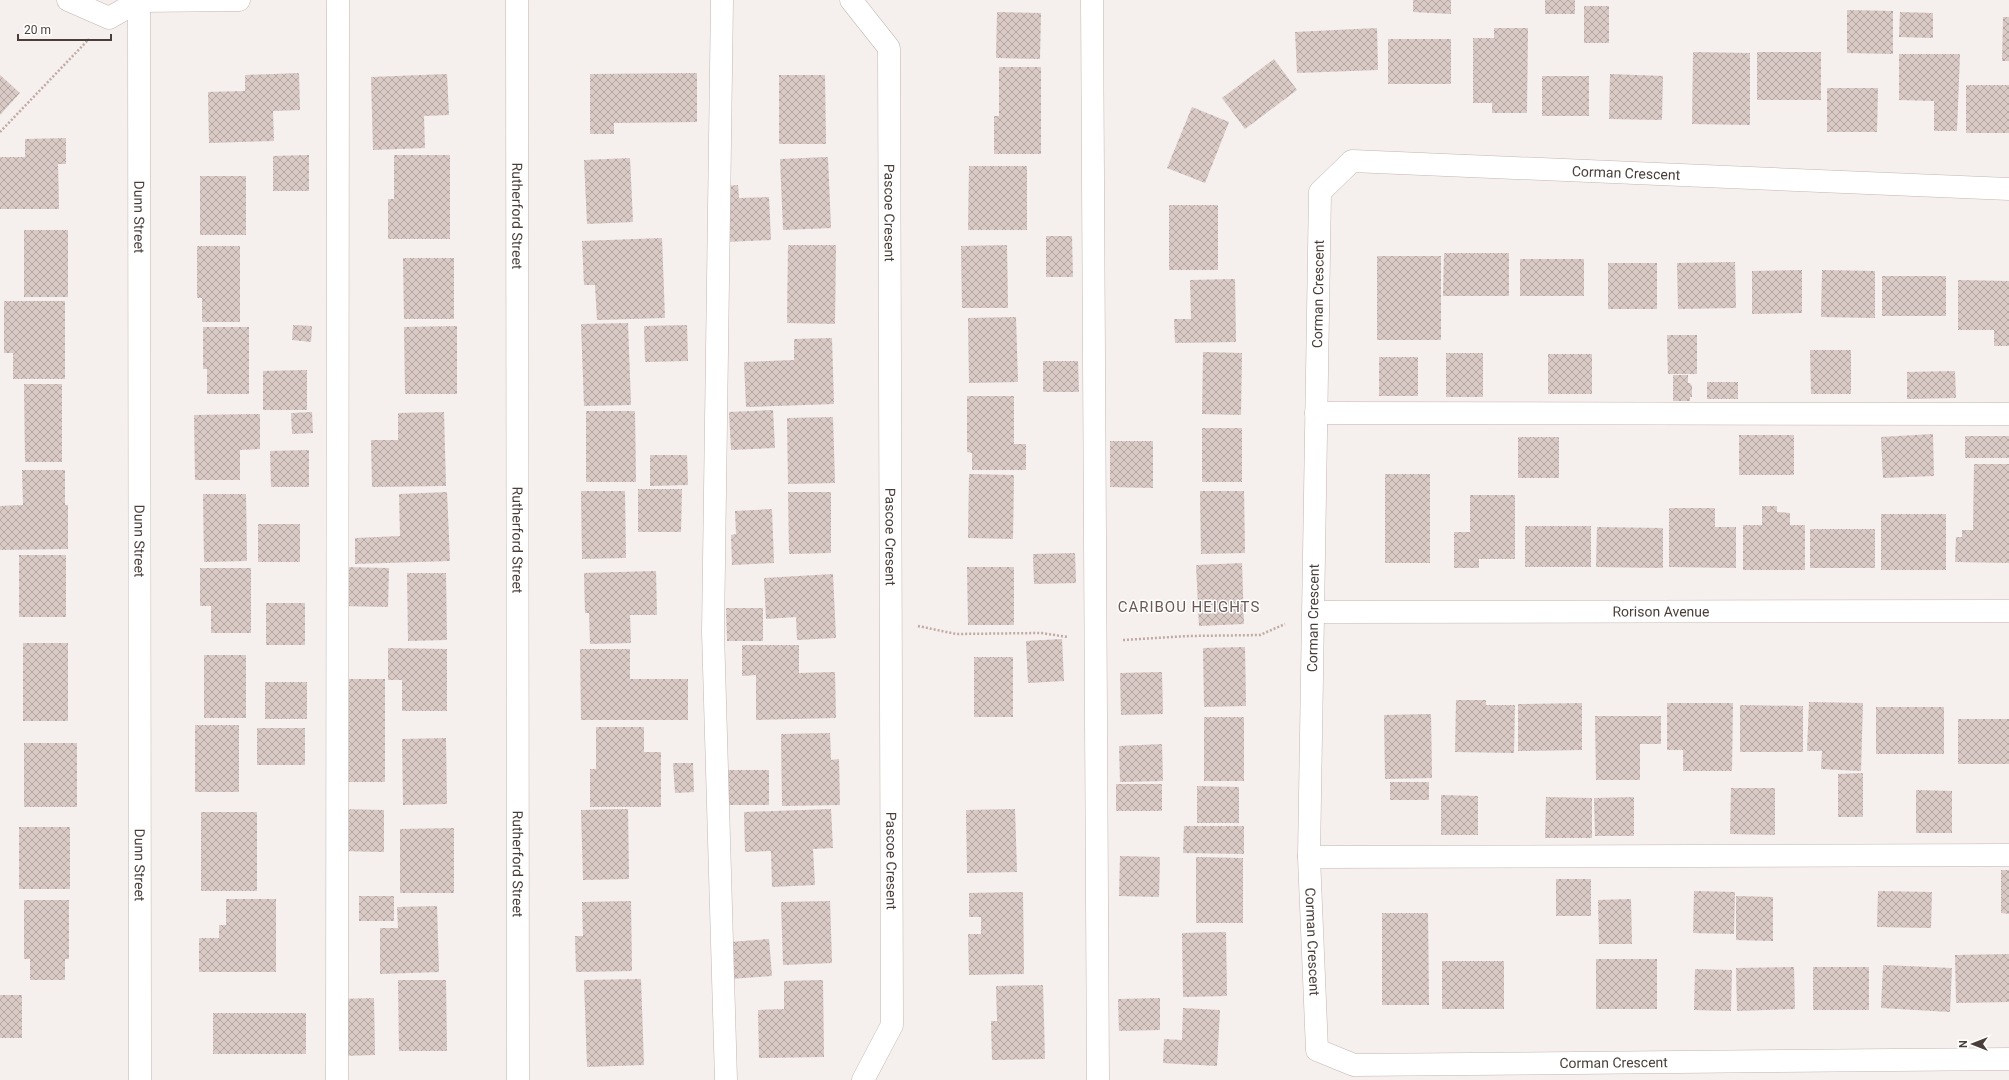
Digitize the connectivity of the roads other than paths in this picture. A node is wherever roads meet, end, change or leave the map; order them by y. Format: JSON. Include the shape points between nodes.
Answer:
{"nodes":[{"id":1,"x":68,"y":0,"type":"edge"},
{"id":2,"x":239,"y":0,"type":"edge"},
{"id":3,"x":338,"y":0,"type":"edge"},
{"id":4,"x":517,"y":0,"type":"edge"},
{"id":5,"x":722,"y":0,"type":"edge"},
{"id":6,"x":851,"y":0,"type":"edge"},
{"id":7,"x":1092,"y":0,"type":"edge"},
{"id":8,"x":139,"y":1,"type":"junction"},
{"id":9,"x":2009,"y":189,"type":"edge"},
{"id":10,"x":1316,"y":413,"type":"junction"},
{"id":11,"x":2009,"y":414,"type":"edge"},
{"id":12,"x":2009,"y":611,"type":"edge"},
{"id":13,"x":1314,"y":612,"type":"junction"},
{"id":14,"x":2009,"y":855,"type":"edge"},
{"id":15,"x":1309,"y":857,"type":"junction"},
{"id":16,"x":2009,"y":1059,"type":"edge"},
{"id":17,"x":140,"y":1080,"type":"edge"},
{"id":18,"x":337,"y":1080,"type":"edge"},
{"id":19,"x":518,"y":1080,"type":"edge"},
{"id":20,"x":726,"y":1080,"type":"edge"},
{"id":21,"x":863,"y":1080,"type":"edge"},
{"id":22,"x":1098,"y":1080,"type":"edge"}],
"edges":[{"from":1,"to":8,"type":"street","via":[[109,18]]},
{"from":2,"to":8,"type":"street"},
{"from":3,"to":18,"type":"street"},
{"from":4,"to":19,"type":"street","name":"Rutherford Street"},
{"from":5,"to":20,"type":"street","via":[[713,632]]},
{"from":6,"to":21,"type":"street","name":"Pascoe Cresent","via":[[889,48],[892,1025]]},
{"from":7,"to":22,"type":"street"},
{"from":8,"to":17,"type":"street","name":"Dunn Street"},
{"from":9,"to":10,"type":"street","name":"Corman Crescent","via":[[1352,161],[1320,192]]},
{"from":10,"to":11,"type":"street"},
{"from":10,"to":13,"type":"street","name":"Corman Crescent"},
{"from":12,"to":13,"type":"street","name":"Rorison Avenue"},
{"from":13,"to":15,"type":"street","name":"Corman Crescent"},
{"from":14,"to":15,"type":"street"},
{"from":15,"to":16,"type":"street","name":"Corman Crescent","via":[[1317,1050],[1354,1065]]}]}
